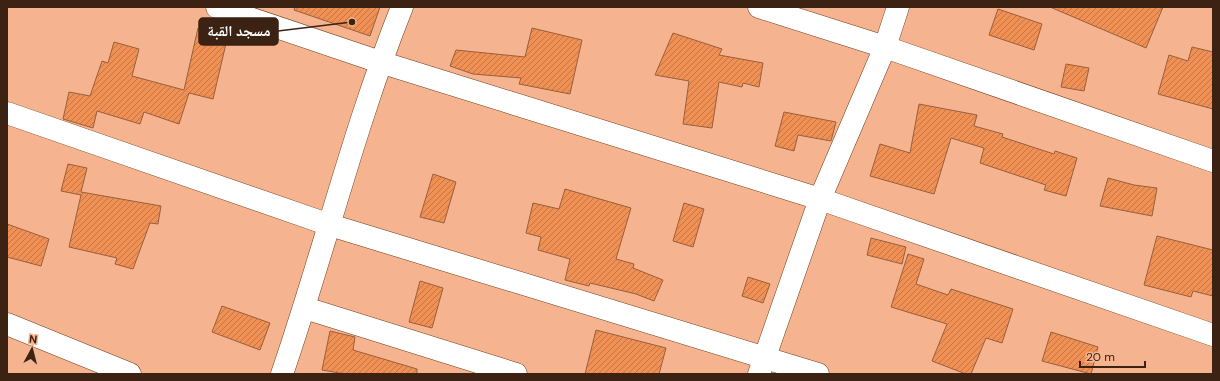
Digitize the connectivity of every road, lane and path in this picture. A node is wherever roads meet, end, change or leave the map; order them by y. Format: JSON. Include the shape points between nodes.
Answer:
{"nodes":[{"id":1,"x":217,"y":7,"type":"edge"},
{"id":2,"x":402,"y":7,"type":"edge"},
{"id":3,"x":759,"y":7,"type":"edge"},
{"id":4,"x":898,"y":7,"type":"edge"},
{"id":5,"x":885,"y":47,"type":"junction"},
{"id":6,"x":380,"y":62,"type":"junction"},
{"id":7,"x":7,"y":113,"type":"edge"},
{"id":8,"x":1213,"y":161,"type":"edge"},
{"id":9,"x":820,"y":199,"type":"junction"},
{"id":10,"x":330,"y":225,"type":"junction"},
{"id":11,"x":304,"y":308,"type":"junction"},
{"id":12,"x":7,"y":324,"type":"edge"},
{"id":13,"x":1213,"y":335,"type":"edge"},
{"id":14,"x":762,"y":366,"type":"edge"},
{"id":15,"x":130,"y":374,"type":"edge"},
{"id":16,"x":282,"y":374,"type":"edge"},
{"id":17,"x":516,"y":374,"type":"edge"},
{"id":18,"x":818,"y":374,"type":"edge"}],
"edges":[{"from":1,"to":6,"type":"street"},
{"from":2,"to":6,"type":"street"},
{"from":3,"to":5,"type":"street"},
{"from":4,"to":5,"type":"street"},
{"from":5,"to":8,"type":"street"},
{"from":5,"to":9,"type":"street"},
{"from":6,"to":9,"type":"street"},
{"from":6,"to":10,"type":"street"},
{"from":7,"to":10,"type":"street"},
{"from":9,"to":13,"type":"street"},
{"from":9,"to":14,"type":"street"},
{"from":10,"to":11,"type":"street"},
{"from":10,"to":14,"type":"street"},
{"from":11,"to":16,"type":"street"},
{"from":11,"to":17,"type":"street"},
{"from":12,"to":15,"type":"street"},
{"from":14,"to":18,"type":"street"}]}
